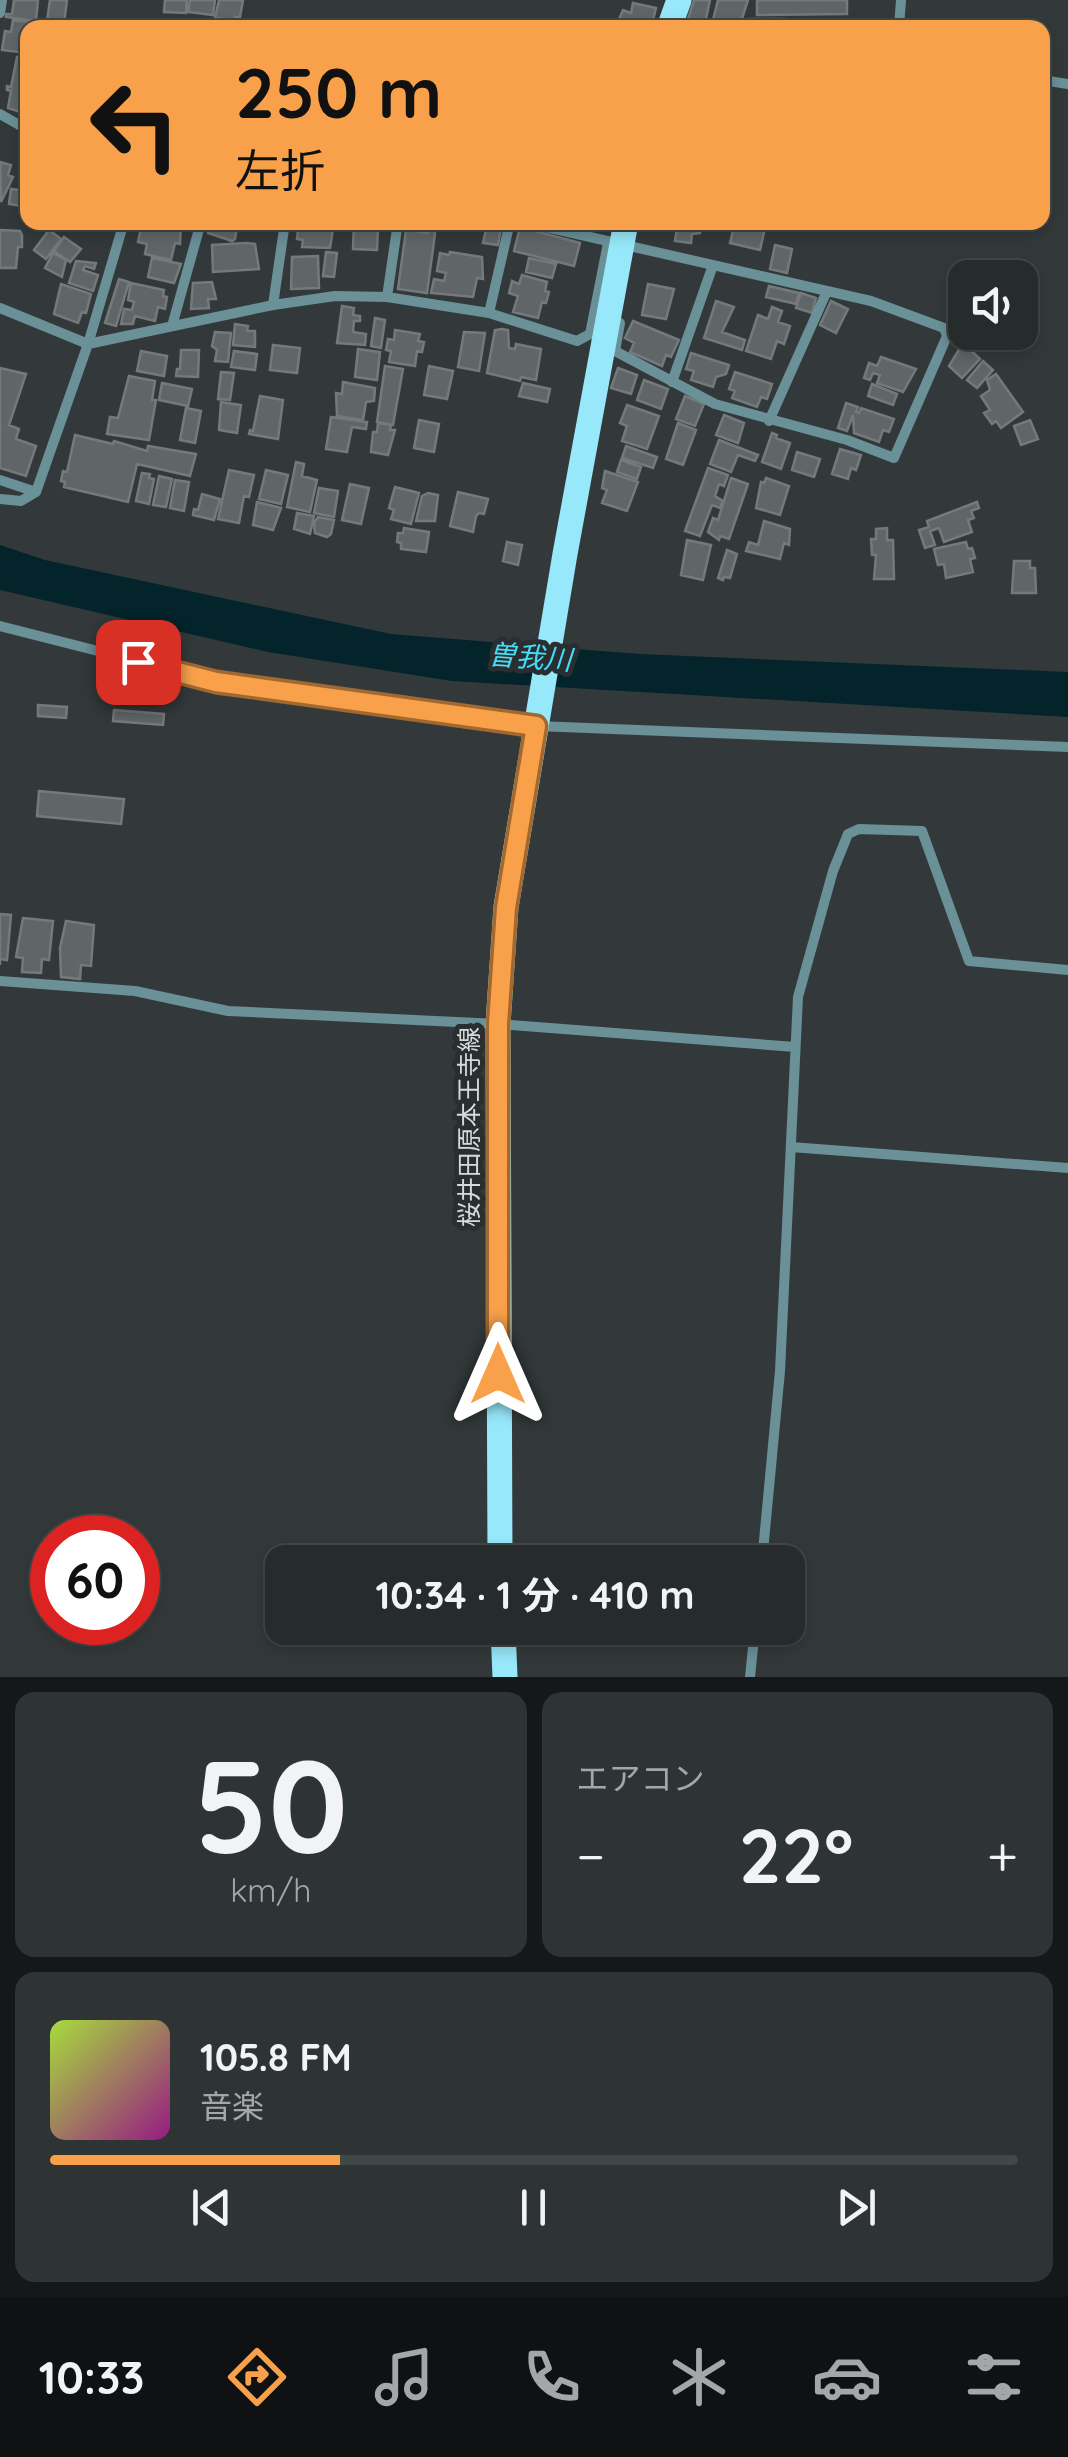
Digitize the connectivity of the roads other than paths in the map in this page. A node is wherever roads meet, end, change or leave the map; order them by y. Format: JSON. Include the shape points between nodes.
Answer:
{"nodes":[{"id":1,"x":2,"y":0,"type":"edge"},
{"id":2,"x":0,"y":13,"type":"edge"},
{"id":3,"x":122,"y":230,"type":"edge"},
{"id":4,"x":200,"y":230,"type":"edge"},
{"id":5,"x":284,"y":230,"type":"edge"},
{"id":6,"x":397,"y":230,"type":"edge"},
{"id":7,"x":508,"y":230,"type":"edge"},
{"id":8,"x":575,"y":230,"type":"edge"},
{"id":9,"x":619,"y":237,"type":"edge"},
{"id":10,"x":714,"y":264,"type":"junction"},
{"id":11,"x":826,"y":292,"type":"junction"},
{"id":12,"x":387,"y":297,"type":"junction"},
{"id":13,"x":272,"y":306,"type":"junction"},
{"id":14,"x":0,"y":308,"type":"edge"},
{"id":15,"x":489,"y":313,"type":"junction"},
{"id":16,"x":172,"y":326,"type":"junction"},
{"id":17,"x":88,"y":344,"type":"junction"},
{"id":18,"x":672,"y":382,"type":"junction"},
{"id":19,"x":769,"y":421,"type":"junction"},
{"id":20,"x":0,"y":480,"type":"edge"},
{"id":21,"x":36,"y":492,"type":"junction"},
{"id":22,"x":0,"y":499,"type":"edge"},
{"id":23,"x":0,"y":626,"type":"edge"},
{"id":24,"x":537,"y":722,"type":"junction"},
{"id":25,"x":1068,"y":748,"type":"edge"},
{"id":26,"x":1068,"y":970,"type":"edge"},
{"id":27,"x":0,"y":982,"type":"edge"},
{"id":28,"x":498,"y":1024,"type":"junction"},
{"id":29,"x":795,"y":1047,"type":"junction"},
{"id":30,"x":791,"y":1147,"type":"junction"},
{"id":31,"x":1068,"y":1168,"type":"edge"},
{"id":32,"x":500,"y":1545,"type":"edge"},
{"id":33,"x":764,"y":1545,"type":"edge"},
{"id":34,"x":504,"y":1645,"type":"edge"},
{"id":35,"x":753,"y":1645,"type":"edge"},
{"id":36,"x":505,"y":1677,"type":"edge"},
{"id":37,"x":750,"y":1677,"type":"edge"}],
"edges":[{"from":1,"to":2,"type":"street"},
{"from":3,"to":17,"type":"street"},
{"from":4,"to":16,"type":"street"},
{"from":5,"to":13,"type":"street"},
{"from":6,"to":12,"type":"street"},
{"from":7,"to":15,"type":"street"},
{"from":8,"to":9,"type":"street"},
{"from":9,"to":10,"type":"street"},
{"from":9,"to":15,"type":"street","via":[[590,334],[577,341]]},
{"from":9,"to":18,"type":"street","via":[[630,258],[615,351]]},
{"from":9,"to":24,"type":"main road","name":"桜井田原本王寺線"},
{"from":10,"to":11,"type":"street"},
{"from":10,"to":18,"type":"street"},
{"from":11,"to":19,"type":"street"},
{"from":11,"to":19,"type":"street","via":[[944,328],[947,336],[894,458]]},
{"from":12,"to":13,"type":"street","via":[[335,296]]},
{"from":12,"to":15,"type":"street"},
{"from":13,"to":16,"type":"street"},
{"from":14,"to":17,"type":"street"},
{"from":16,"to":17,"type":"street"},
{"from":17,"to":21,"type":"street"},
{"from":18,"to":19,"type":"street"},
{"from":20,"to":21,"type":"street"},
{"from":21,"to":22,"type":"street","via":[[21,502]]},
{"from":23,"to":24,"type":"street","via":[[216,682]]},
{"from":24,"to":25,"type":"street"},
{"from":24,"to":28,"type":"main road","name":"桜井田原本王寺線","via":[[506,908]]},
{"from":26,"to":29,"type":"street","via":[[969,961],[922,831],[859,828],[848,834],[834,871],[798,998]]},
{"from":27,"to":28,"type":"street","via":[[135,991],[228,1011]]},
{"from":28,"to":29,"type":"street"},
{"from":28,"to":32,"type":"main road","name":"桜井田原本王寺線"},
{"from":29,"to":30,"type":"street"},
{"from":30,"to":31,"type":"street"},
{"from":30,"to":33,"type":"street"},
{"from":34,"to":36,"type":"main road"},
{"from":35,"to":37,"type":"street"}]}
